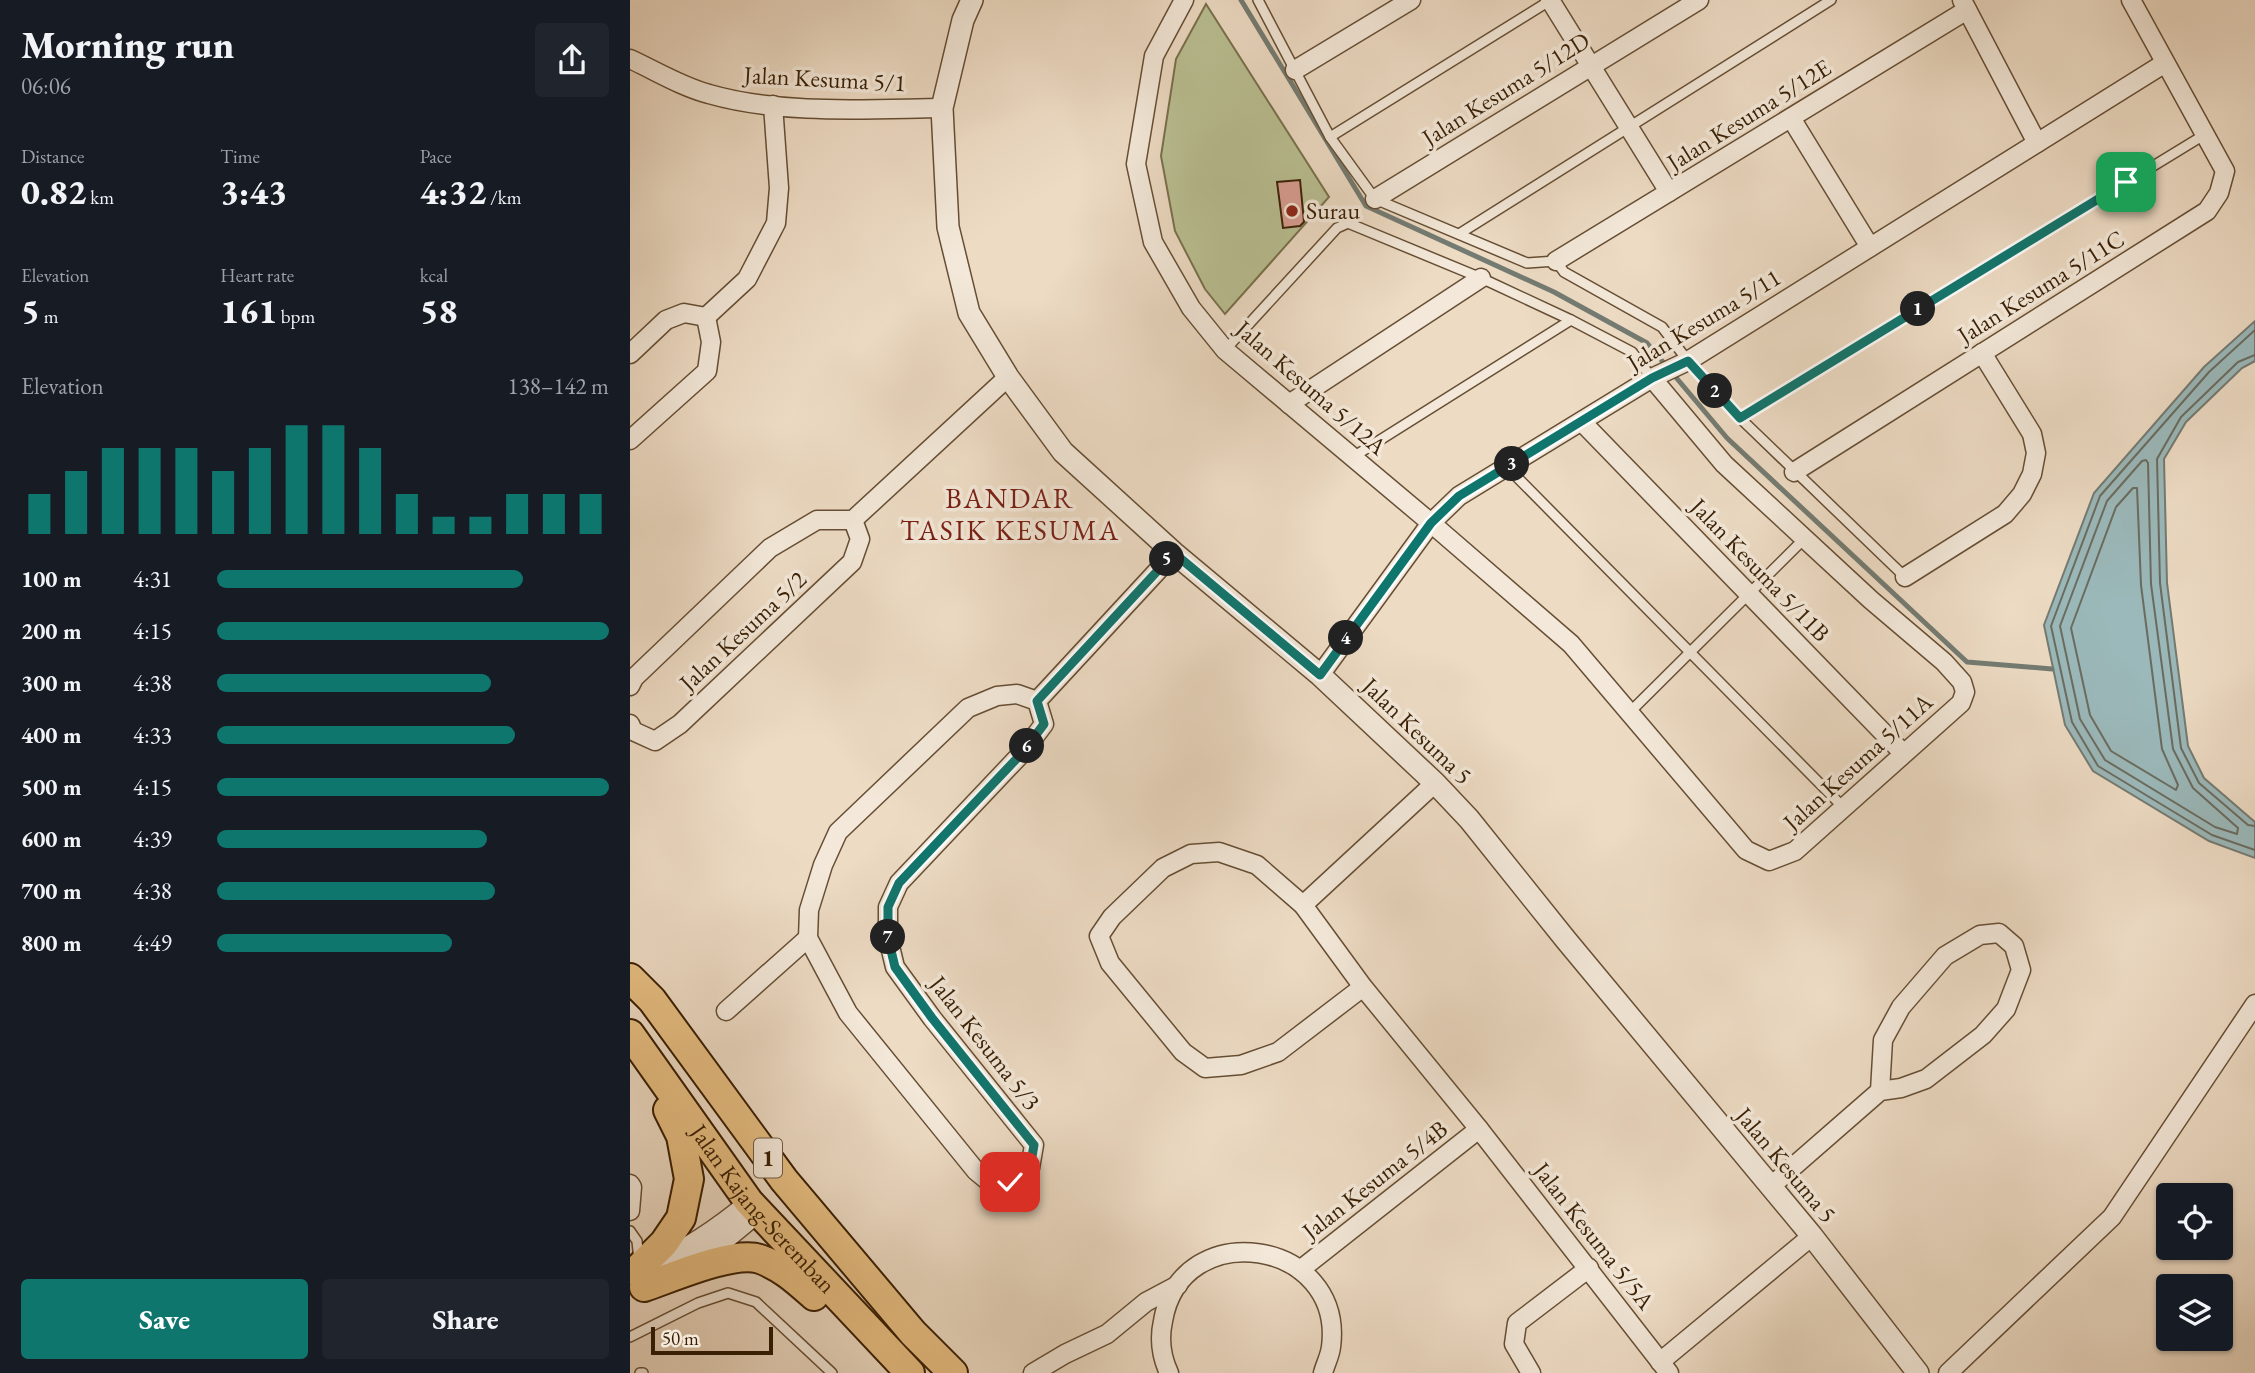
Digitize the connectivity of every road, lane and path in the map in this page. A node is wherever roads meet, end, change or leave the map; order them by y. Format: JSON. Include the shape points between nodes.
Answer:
{"nodes":[{"id":1,"x":972,"y":0,"type":"edge"},
{"id":2,"x":1184,"y":0,"type":"edge"},
{"id":3,"x":1258,"y":0,"type":"edge"},
{"id":4,"x":1411,"y":0,"type":"edge"},
{"id":5,"x":1550,"y":0,"type":"edge"},
{"id":6,"x":1699,"y":0,"type":"edge"},
{"id":7,"x":1831,"y":0,"type":"edge"},
{"id":8,"x":2131,"y":0,"type":"edge"},
{"id":9,"x":1964,"y":5,"type":"edge"},
{"id":10,"x":630,"y":59,"type":"edge"},
{"id":11,"x":2165,"y":63,"type":"junction"},
{"id":12,"x":1591,"y":66,"type":"junction"},
{"id":13,"x":1294,"y":71,"type":"junction"},
{"id":14,"x":773,"y":105,"type":"junction"},
{"id":15,"x":942,"y":108,"type":"junction"},
{"id":16,"x":1791,"y":118,"type":"junction"},
{"id":17,"x":1629,"y":127,"type":"junction"},
{"id":18,"x":2204,"y":135,"type":"junction"},
{"id":19,"x":1330,"y":137,"type":"junction"},
{"id":20,"x":2037,"y":143,"type":"junction"},
{"id":21,"x":1669,"y":192,"type":"junction"},
{"id":22,"x":1375,"y":199,"type":"junction"},
{"id":23,"x":1459,"y":234,"type":"junction"},
{"id":24,"x":1870,"y":247,"type":"junction"},
{"id":25,"x":1556,"y":261,"type":"junction"},
{"id":26,"x":1481,"y":278,"type":"junction"},
{"id":27,"x":706,"y":317,"type":"junction"},
{"id":28,"x":1571,"y":320,"type":"junction"},
{"id":29,"x":1225,"y":350,"type":"junction"},
{"id":30,"x":1982,"y":353,"type":"junction"},
{"id":31,"x":630,"y":354,"type":"edge"},
{"id":32,"x":1670,"y":370,"type":"junction"},
{"id":33,"x":1008,"y":377,"type":"junction"},
{"id":34,"x":1289,"y":404,"type":"junction"},
{"id":35,"x":1740,"y":418,"type":"junction"},
{"id":36,"x":1582,"y":422,"type":"junction"},
{"id":37,"x":630,"y":440,"type":"edge"},
{"id":38,"x":1353,"y":457,"type":"junction"},
{"id":39,"x":1507,"y":467,"type":"junction"},
{"id":40,"x":1794,"y":472,"type":"junction"},
{"id":41,"x":853,"y":520,"type":"junction"},
{"id":42,"x":1431,"y":523,"type":"junction"},
{"id":43,"x":1804,"y":539,"type":"junction"},
{"id":44,"x":1174,"y":553,"type":"junction"},
{"id":45,"x":1905,"y":577,"type":"joint"},
{"id":46,"x":1749,"y":594,"type":"junction"},
{"id":47,"x":1690,"y":652,"type":"junction"},
{"id":48,"x":1320,"y":675,"type":"junction"},
{"id":49,"x":630,"y":686,"type":"edge"},
{"id":50,"x":1037,"y":701,"type":"junction"},
{"id":51,"x":1630,"y":712,"type":"junction"},
{"id":52,"x":630,"y":724,"type":"edge"},
{"id":53,"x":1903,"y":753,"type":"junction"},
{"id":54,"x":1434,"y":783,"type":"junction"},
{"id":55,"x":1844,"y":808,"type":"junction"},
{"id":56,"x":1303,"y":905,"type":"junction"},
{"id":57,"x":808,"y":938,"type":"junction"},
{"id":58,"x":630,"y":978,"type":"edge"},
{"id":59,"x":630,"y":986,"type":"edge"},
{"id":60,"x":1363,"y":987,"type":"junction"},
{"id":61,"x":2255,"y":1004,"type":"edge"},
{"id":62,"x":726,"y":1011,"type":"dead end"},
{"id":63,"x":630,"y":1034,"type":"edge"},
{"id":64,"x":630,"y":1042,"type":"edge"},
{"id":65,"x":1880,"y":1091,"type":"junction"},
{"id":66,"x":1479,"y":1129,"type":"junction"},
{"id":67,"x":630,"y":1184,"type":"edge"},
{"id":68,"x":1770,"y":1187,"type":"junction"},
{"id":69,"x":755,"y":1206,"type":"junction"},
{"id":70,"x":630,"y":1210,"type":"edge"},
{"id":71,"x":630,"y":1231,"type":"edge"},
{"id":72,"x":1812,"y":1236,"type":"junction"},
{"id":73,"x":1589,"y":1268,"type":"junction"},
{"id":74,"x":1300,"y":1270,"type":"junction"},
{"id":75,"x":635,"y":1282,"type":"edge"},
{"id":76,"x":1178,"y":1285,"type":"junction"},
{"id":77,"x":914,"y":1333,"type":"junction"},
{"id":78,"x":630,"y":1337,"type":"edge"},
{"id":79,"x":1664,"y":1367,"type":"edge"},
{"id":80,"x":832,"y":1373,"type":"edge"},
{"id":81,"x":894,"y":1373,"type":"edge"},
{"id":82,"x":911,"y":1373,"type":"edge"},
{"id":83,"x":953,"y":1373,"type":"edge"},
{"id":84,"x":1033,"y":1373,"type":"edge"},
{"id":85,"x":1169,"y":1373,"type":"edge"},
{"id":86,"x":1323,"y":1373,"type":"edge"},
{"id":87,"x":1531,"y":1373,"type":"edge"},
{"id":88,"x":1917,"y":1373,"type":"edge"},
{"id":89,"x":1948,"y":1373,"type":"edge"}],
"edges":[{"from":1,"to":15,"type":"street","name":"Jalan Kesuma 5","via":[[962,20]]},
{"from":2,"to":29,"type":"street","name":"Jalan Kesuma 5/12A","via":[[1154,55],[1136,164],[1153,242],[1191,308]]},
{"from":3,"to":13,"type":"lane"},
{"from":4,"to":13,"type":"street"},
{"from":5,"to":12,"type":"street"},
{"from":5,"to":19,"type":"lane"},
{"from":6,"to":12,"type":"street","name":"Jalan Kesuma 5/12D"},
{"from":7,"to":17,"type":"lane"},
{"from":8,"to":11,"type":"street"},
{"from":9,"to":16,"type":"street","name":"Jalan Kesuma 5/12E"},
{"from":9,"to":20,"type":"street"},
{"from":10,"to":14,"type":"street","name":"Jalan Kesuma 5/1","via":[[708,94]]},
{"from":11,"to":18,"type":"street","name":"Jalan Kesuma 5/11C"},
{"from":11,"to":20,"type":"street","name":"Jalan Kesuma 5/11"},
{"from":12,"to":17,"type":"street"},
{"from":12,"to":22,"type":"street","name":"Jalan Kesuma 5/12D"},
{"from":13,"to":19,"type":"lane"},
{"from":14,"to":15,"type":"street","name":"Jalan Kesuma 5/1"},
{"from":14,"to":27,"type":"street","via":[[779,188],[776,223],[747,279]]},
{"from":15,"to":33,"type":"street","name":"Jalan Kesuma 5","via":[[948,227],[969,313]]},
{"from":16,"to":21,"type":"street","name":"Jalan Kesuma 5/12E"},
{"from":16,"to":24,"type":"street"},
{"from":17,"to":21,"type":"street"},
{"from":17,"to":23,"type":"lane"},
{"from":18,"to":30,"type":"street","name":"Jalan Kesuma 5/11C","via":[[2225,171],[2219,193],[2207,211]]},
{"from":18,"to":35,"type":"lane"},
{"from":19,"to":22,"type":"lane"},
{"from":20,"to":24,"type":"street","name":"Jalan Kesuma 5/11"},
{"from":21,"to":25,"type":"street","name":"Jalan Kesuma 5/12E"},
{"from":22,"to":23,"type":"lane"},
{"from":23,"to":25,"type":"lane","via":[[1527,263]]},
{"from":24,"to":32,"type":"street","name":"Jalan Kesuma 5/11"},
{"from":25,"to":32,"type":"lane","via":[[1564,272],[1662,327]]},
{"from":26,"to":28,"type":"lane"},
{"from":26,"to":29,"type":"lane","via":[[1348,223],[1338,228]]},
{"from":26,"to":34,"type":"street"},
{"from":27,"to":31,"type":"street","via":[[684,313],[666,320]]},
{"from":27,"to":37,"type":"street","via":[[711,342],[706,371]]},
{"from":28,"to":32,"type":"lane"},
{"from":28,"to":38,"type":"lane"},
{"from":29,"to":34,"type":"street","name":"Jalan Kesuma 5/12A"},
{"from":30,"to":40,"type":"street","name":"Jalan Kesuma 5/11C"},
{"from":30,"to":45,"type":"street","via":[[2032,434],[2036,453],[2032,474],[2005,514]]},
{"from":32,"to":35,"type":"lane"},
{"from":32,"to":36,"type":"street","name":"Jalan Kesuma 5/11"},
{"from":32,"to":43,"type":"street","name":"Jalan Kesuma 5/11A","via":[[1724,464]]},
{"from":33,"to":41,"type":"street"},
{"from":33,"to":44,"type":"street","name":"Jalan Kesuma 5","via":[[1063,452]]},
{"from":34,"to":38,"type":"street","name":"Jalan Kesuma 5/12A"},
{"from":35,"to":40,"type":"lane"},
{"from":36,"to":39,"type":"street","name":"Jalan Kesuma 5/11"},
{"from":36,"to":46,"type":"street","name":"Jalan Kesuma 5/11B"},
{"from":38,"to":42,"type":"street","name":"Jalan Kesuma 5/12A"},
{"from":39,"to":42,"type":"street","name":"Jalan Kesuma 5/11","via":[[1459,496]]},
{"from":39,"to":47,"type":"lane"},
{"from":40,"to":45,"type":"lane"},
{"from":41,"to":49,"type":"street","name":"Jalan Kesuma 5/2","via":[[817,520],[770,548]]},
{"from":41,"to":52,"type":"street","name":"Jalan Kesuma 5/2","via":[[860,539],[852,562],[680,724],[656,741],[633,731]]},
{"from":42,"to":48,"type":"street","name":"Jalan Kesuma 5/11"},
{"from":42,"to":51,"type":"street","name":"Jalan Kesuma 5/11A","via":[[1571,644]]},
{"from":43,"to":46,"type":"lane"},
{"from":43,"to":53,"type":"street","name":"Jalan Kesuma 5/11A","via":[[1962,682],[1961,703]]},
{"from":44,"to":48,"type":"street","name":"Jalan Kesuma 5"},
{"from":44,"to":50,"type":"street"},
{"from":46,"to":47,"type":"lane"},
{"from":46,"to":53,"type":"street","name":"Jalan Kesuma 5/11B"},
{"from":47,"to":51,"type":"lane"},
{"from":47,"to":55,"type":"lane"},
{"from":48,"to":54,"type":"street","name":"Jalan Kesuma 5"},
{"from":50,"to":57,"type":"street","via":[[1017,694],[997,696],[968,708],[838,832],[809,910]]},
{"from":50,"to":57,"type":"street","name":"Jalan Kesuma 5/3","via":[[1044,724],[899,883],[888,907],[888,938],[895,967],[1034,1145],[1030,1168],[1010,1182],[993,1185],[976,1171],[848,1013]]},
{"from":51,"to":55,"type":"street","name":"Jalan Kesuma 5/11A","via":[[1746,849],[1769,861],[1796,851]]},
{"from":53,"to":55,"type":"street","name":"Jalan Kesuma 5/11A"},
{"from":54,"to":56,"type":"street"},
{"from":54,"to":68,"type":"street","name":"Jalan Kesuma 5","via":[[1469,819]]},
{"from":56,"to":60,"type":"street"},
{"from":56,"to":60,"type":"street","via":[[1257,865],[1219,852],[1191,854],[1163,868],[1112,917],[1099,936],[1111,963],[1183,1052],[1205,1068],[1241,1065],[1278,1052]]},
{"from":57,"to":62,"type":"street"},
{"from":58,"to":77,"type":"main road","name":"Jalan Kajang-Seremban","number":"1","via":[[652,1000],[784,1180]]},
{"from":59,"to":69,"type":"main road","via":[[644,1015],[748,1165],[756,1184]]},
{"from":60,"to":66,"type":"street","name":"Jalan Kesuma 5/5A"},
{"from":61,"to":89,"type":"street","via":[[2112,1217]]},
{"from":63,"to":69,"type":"main road","name":"Jalan Kajang-Seremban","number":"1"},
{"from":64,"to":75,"type":"main road","via":[[681,1136],[689,1178],[681,1218]]},
{"from":65,"to":65,"type":"street","via":[[1883,1041],[1901,1007],[1945,956],[1980,934],[1999,933],[2014,946],[2021,970],[2006,1009],[1983,1035],[1926,1079]]},
{"from":65,"to":68,"type":"street"},
{"from":66,"to":73,"type":"street","name":"Jalan Kesuma 5/5A"},
{"from":66,"to":74,"type":"street","name":"Jalan Kesuma 5/4B"},
{"from":67,"to":70,"type":"street"},
{"from":68,"to":72,"type":"street","name":"Jalan Kesuma 5"},
{"from":69,"to":75,"type":"street","via":[[723,1242],[688,1265]]},
{"from":69,"to":77,"type":"main road","via":[[776,1208],[795,1223],[865,1298]]},
{"from":69,"to":82,"type":"main road","name":"Jalan Kajang-Seremban","number":"1"},
{"from":71,"to":75,"type":"lane","via":[[640,1254]]},
{"from":72,"to":79,"type":"street"},
{"from":72,"to":88,"type":"street","name":"Jalan Kesuma 5"},
{"from":73,"to":79,"type":"street","name":"Jalan Kesuma 5/5A"},
{"from":73,"to":87,"type":"street","via":[[1517,1323],[1514,1344]]},
{"from":74,"to":76,"type":"street","name":"Jalan Kesuma 5/4B","via":[[1277,1256],[1250,1251],[1223,1254],[1198,1266]]},
{"from":74,"to":86,"type":"street","name":"Jalan Kesuma 5/4B","via":[[1320,1292],[1330,1319],[1331,1348]]},
{"from":75,"to":81,"type":"main road","via":[[718,1261],[757,1258],[787,1271]]},
{"from":76,"to":84,"type":"street","name":"Jalan Kesuma 5/4B","via":[[1146,1301],[1107,1334]]},
{"from":76,"to":85,"type":"street","name":"Jalan Kesuma 5/4B","via":[[1165,1309],[1160,1336]]},
{"from":77,"to":83,"type":"main road","name":"Jalan Kajang-Seremban","number":"1"},
{"from":78,"to":80,"type":"lane","via":[[728,1293],[756,1302]]}]}
